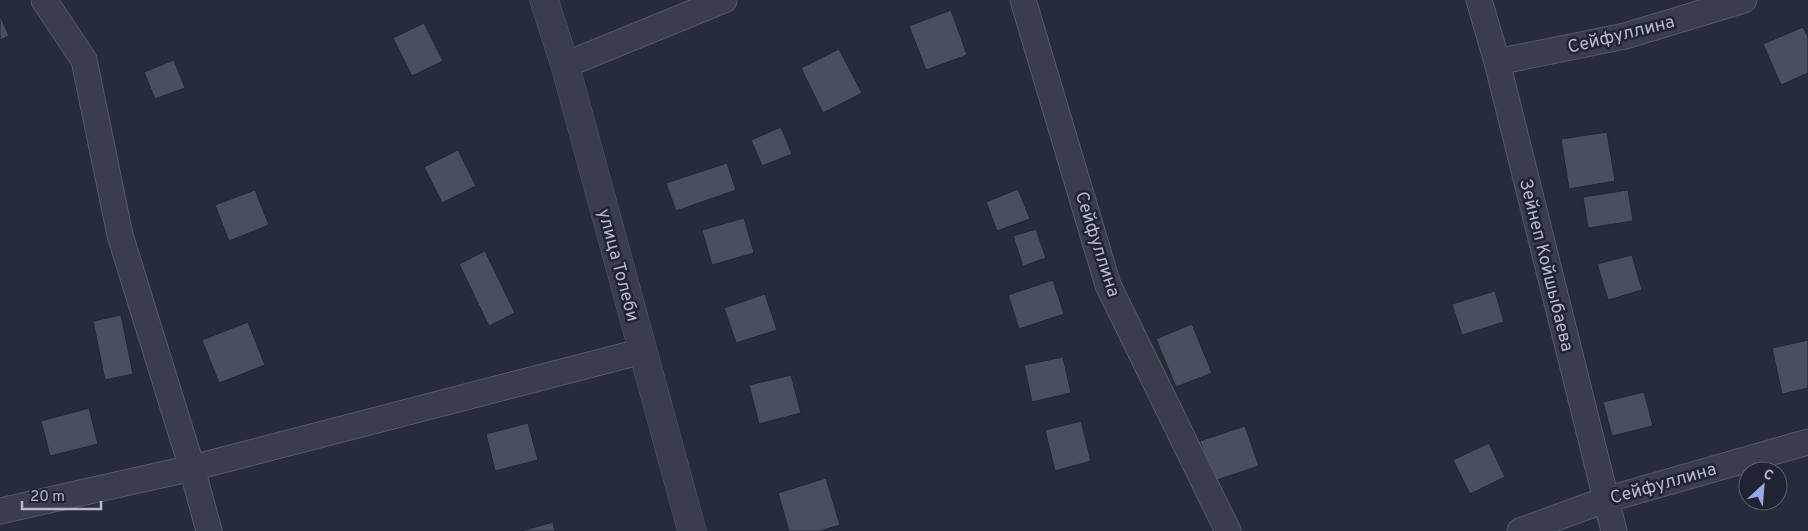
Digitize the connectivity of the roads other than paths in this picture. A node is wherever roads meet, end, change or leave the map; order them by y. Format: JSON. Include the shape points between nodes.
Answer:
{"nodes":[{"id":1,"x":44,"y":0,"type":"edge"},
{"id":2,"x":544,"y":0,"type":"edge"},
{"id":3,"x":724,"y":0,"type":"edge"},
{"id":4,"x":1023,"y":0,"type":"edge"},
{"id":5,"x":1479,"y":0,"type":"edge"},
{"id":6,"x":1744,"y":0,"type":"edge"},
{"id":7,"x":1497,"y":62,"type":"junction"},
{"id":8,"x":565,"y":65,"type":"junction"},
{"id":9,"x":643,"y":351,"type":"junction"},
{"id":10,"x":1808,"y":442,"type":"edge"},
{"id":11,"x":192,"y":468,"type":"junction"},
{"id":12,"x":1605,"y":500,"type":"junction"},
{"id":13,"x":0,"y":511,"type":"edge"},
{"id":14,"x":209,"y":531,"type":"edge"},
{"id":15,"x":692,"y":531,"type":"edge"},
{"id":16,"x":1228,"y":531,"type":"edge"},
{"id":17,"x":1520,"y":531,"type":"edge"},
{"id":18,"x":1614,"y":531,"type":"edge"}],
"edges":[{"from":1,"to":11,"type":"street","via":[[84,60],[120,235]]},
{"from":2,"to":8,"type":"street","name":"улица Толеби"},
{"from":3,"to":8,"type":"street"},
{"from":4,"to":16,"type":"street","name":"Сейфуллина","via":[[1108,285]]},
{"from":5,"to":7,"type":"street","name":"Зейнеп Койшыбаева"},
{"from":6,"to":7,"type":"street","name":"Сейфуллина","via":[[1625,36]]},
{"from":7,"to":12,"type":"street","name":"Зейнеп Койшыбаева"},
{"from":8,"to":9,"type":"street","name":"улица Толеби"},
{"from":9,"to":11,"type":"street"},
{"from":9,"to":15,"type":"street","name":"улица Толеби"},
{"from":10,"to":12,"type":"street","name":"Сейфуллина"},
{"from":11,"to":13,"type":"street"},
{"from":11,"to":14,"type":"street"},
{"from":12,"to":17,"type":"street","name":"Сейфуллина"},
{"from":12,"to":18,"type":"street","name":"Зейнеп Койшыбаева"}]}
